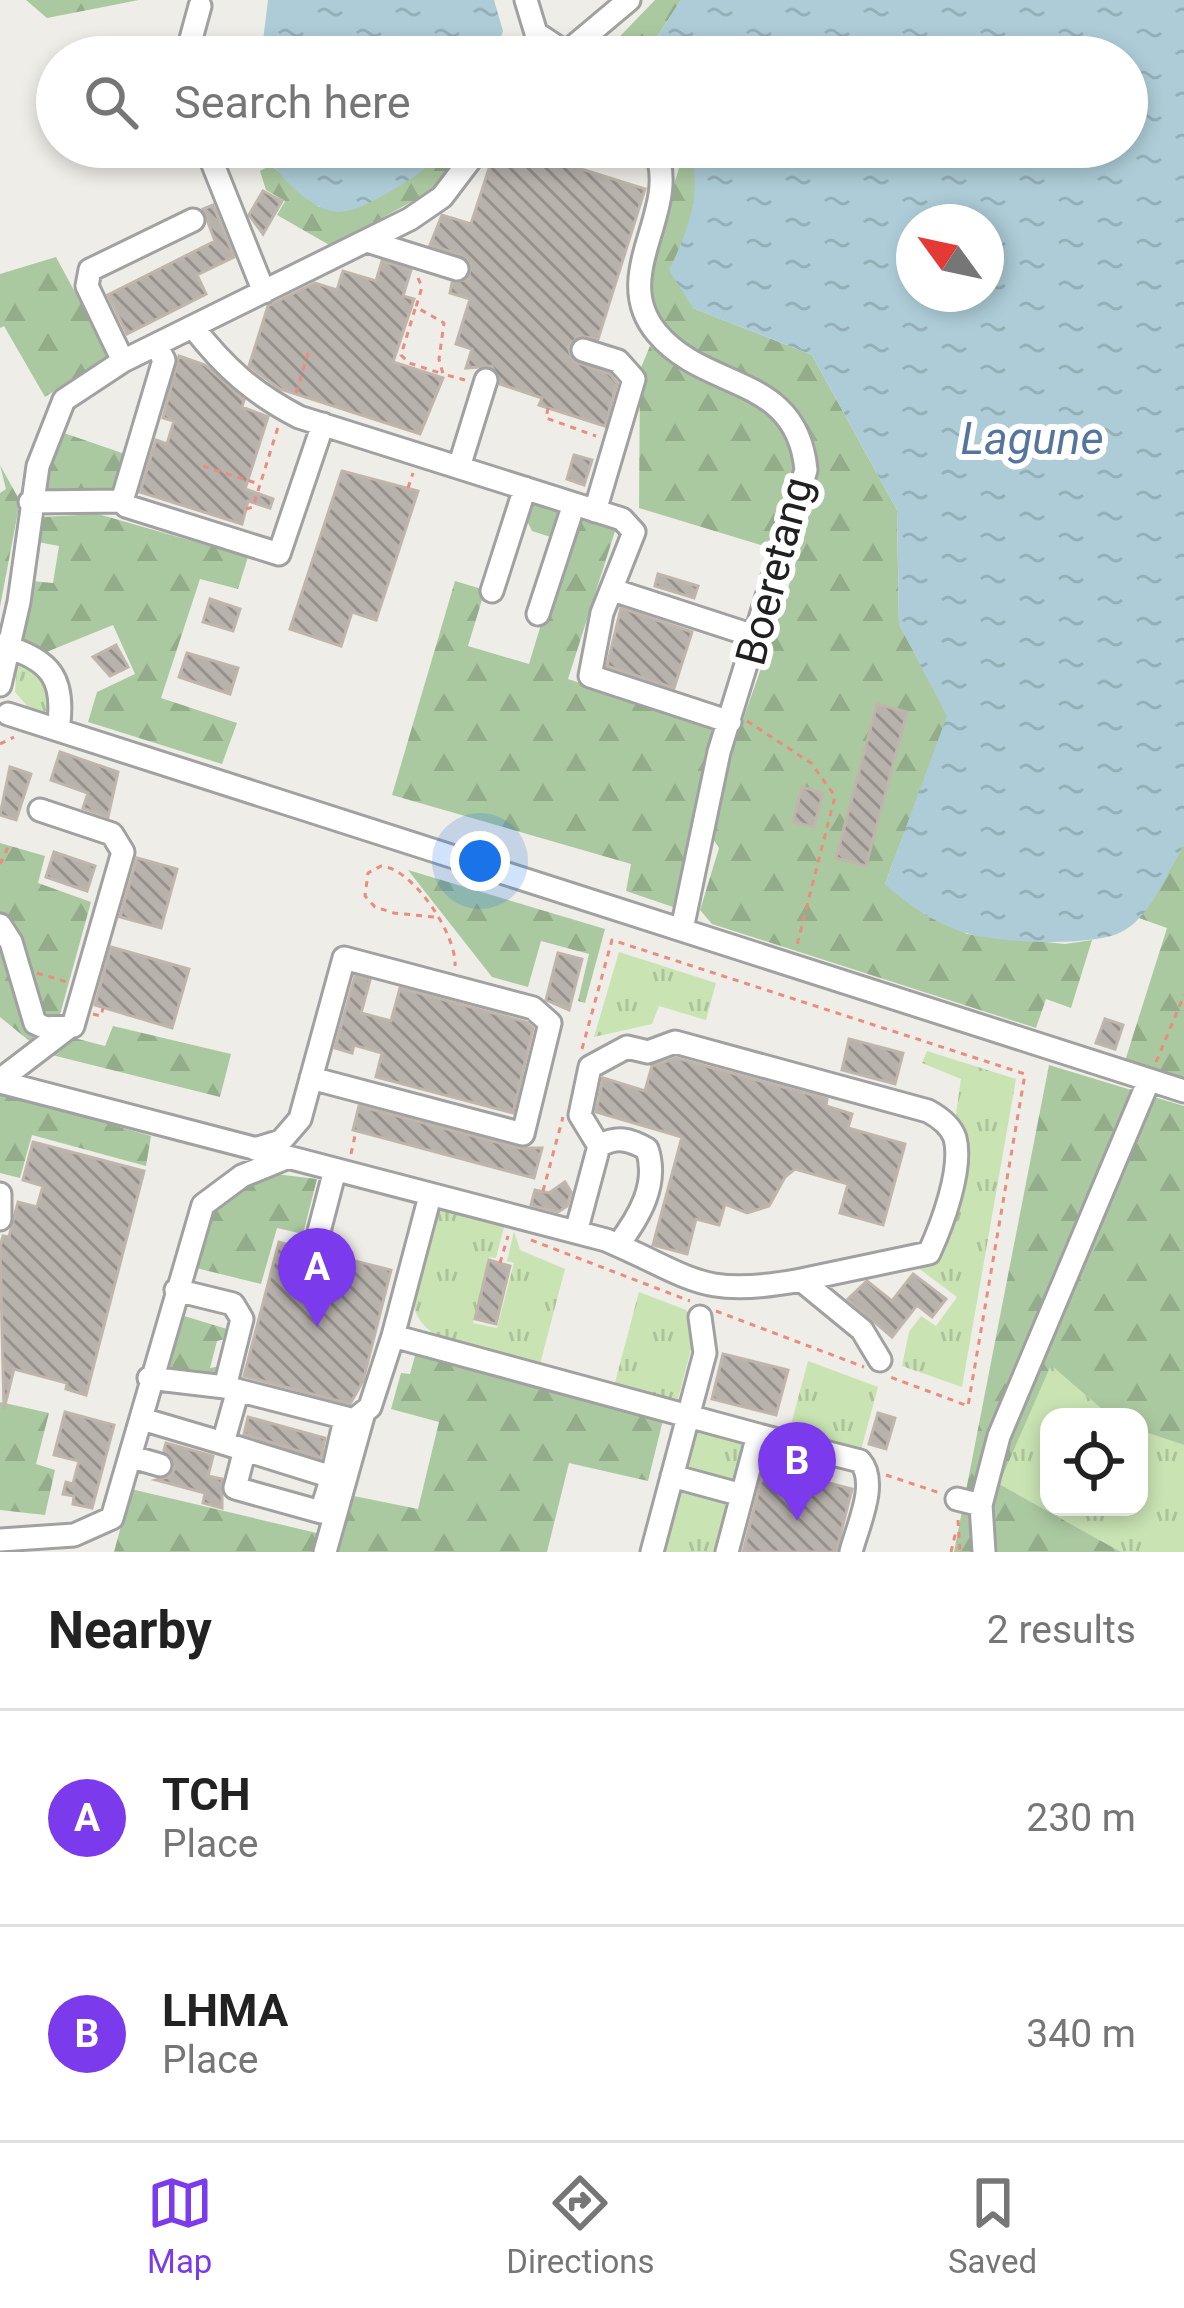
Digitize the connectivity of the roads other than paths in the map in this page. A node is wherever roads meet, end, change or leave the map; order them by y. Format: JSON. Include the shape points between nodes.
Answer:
{"nodes":[{"id":1,"x":526,"y":0,"type":"edge"},
{"id":2,"x":629,"y":0,"type":"edge"},
{"id":3,"x":200,"y":6,"type":"dead end"},
{"id":4,"x":192,"y":36,"type":"edge"},
{"id":5,"x":540,"y":36,"type":"edge"},
{"id":6,"x":588,"y":36,"type":"edge"},
{"id":7,"x":214,"y":168,"type":"edge"},
{"id":8,"x":464,"y":168,"type":"edge"},
{"id":9,"x":659,"y":168,"type":"edge"},
{"id":10,"x":193,"y":220,"type":"dead end"},
{"id":11,"x":367,"y":241,"type":"junction"},
{"id":12,"x":457,"y":269,"type":"dead end"},
{"id":13,"x":264,"y":292,"type":"junction"},
{"id":14,"x":193,"y":327,"type":"junction"},
{"id":15,"x":156,"y":345,"type":"junction"},
{"id":16,"x":583,"y":350,"type":"dead end"},
{"id":17,"x":123,"y":361,"type":"junction"},
{"id":18,"x":485,"y":383,"type":"road end"},
{"id":19,"x":323,"y":424,"type":"junction"},
{"id":20,"x":458,"y":467,"type":"junction"},
{"id":21,"x":525,"y":488,"type":"junction"},
{"id":22,"x":122,"y":501,"type":"junction"},
{"id":23,"x":30,"y":502,"type":"junction"},
{"id":24,"x":584,"y":507,"type":"junction"},
{"id":25,"x":492,"y":591,"type":"dead end"},
{"id":26,"x":616,"y":591,"type":"junction"},
{"id":27,"x":538,"y":614,"type":"dead end"},
{"id":28,"x":757,"y":638,"type":"junction"},
{"id":29,"x":5,"y":646,"type":"edge"},
{"id":30,"x":0,"y":685,"type":"edge"},
{"id":31,"x":2,"y":711,"type":"edge"},
{"id":32,"x":731,"y":719,"type":"junction"},
{"id":33,"x":58,"y":730,"type":"junction"},
{"id":34,"x":40,"y":810,"type":"dead end"},
{"id":35,"x":0,"y":925,"type":"edge"},
{"id":36,"x":682,"y":929,"type":"junction"},
{"id":37,"x":68,"y":1028,"type":"junction"},
{"id":38,"x":311,"y":1078,"type":"junction"},
{"id":39,"x":1149,"y":1080,"type":"junction"},
{"id":40,"x":0,"y":1081,"type":"edge"},
{"id":41,"x":1184,"y":1091,"type":"edge"},
{"id":42,"x":598,"y":1146,"type":"junction"},
{"id":43,"x":254,"y":1149,"type":"junction"},
{"id":44,"x":286,"y":1157,"type":"junction"},
{"id":45,"x":340,"y":1172,"type":"junction"},
{"id":46,"x":0,"y":1194,"type":"edge"},
{"id":47,"x":430,"y":1196,"type":"junction"},
{"id":48,"x":0,"y":1220,"type":"edge"},
{"id":49,"x":576,"y":1232,"type":"junction"},
{"id":50,"x":316,"y":1243,"type":"dead end"},
{"id":51,"x":618,"y":1245,"type":"junction"},
{"id":52,"x":801,"y":1280,"type":"junction"},
{"id":53,"x":176,"y":1290,"type":"junction"},
{"id":54,"x":700,"y":1317,"type":"dead end"},
{"id":55,"x":393,"y":1336,"type":"junction"},
{"id":56,"x":880,"y":1360,"type":"dead end"},
{"id":57,"x":149,"y":1378,"type":"junction"},
{"id":58,"x":232,"y":1388,"type":"junction"},
{"id":59,"x":689,"y":1415,"type":"junction"},
{"id":60,"x":354,"y":1418,"type":"junction"},
{"id":61,"x":142,"y":1419,"type":"junction"},
{"id":62,"x":758,"y":1435,"type":"junction"},
{"id":63,"x":223,"y":1443,"type":"junction"},
{"id":64,"x":244,"y":1454,"type":"junction"},
{"id":65,"x":132,"y":1457,"type":"junction"},
{"id":66,"x":160,"y":1465,"type":"dead end"},
{"id":67,"x":672,"y":1476,"type":"junction"},
{"id":68,"x":332,"y":1477,"type":"junction"},
{"id":69,"x":742,"y":1495,"type":"junction"},
{"id":70,"x":957,"y":1498,"type":"road end"},
{"id":71,"x":981,"y":1505,"type":"junction"},
{"id":72,"x":86,"y":1542,"type":"edge"},
{"id":73,"x":14,"y":1544,"type":"edge"},
{"id":74,"x":325,"y":1552,"type":"edge"},
{"id":75,"x":652,"y":1552,"type":"edge"},
{"id":76,"x":727,"y":1552,"type":"edge"},
{"id":77,"x":851,"y":1552,"type":"edge"},
{"id":78,"x":984,"y":1552,"type":"edge"}],
"edges":[{"from":1,"to":5,"type":"street"},
{"from":2,"to":6,"type":"street"},
{"from":3,"to":4,"type":"street"},
{"from":7,"to":13,"type":"street"},
{"from":8,"to":11,"type":"street","via":[[442,197]]},
{"from":9,"to":28,"type":"street","name":"Boeretang","via":[[663,186],[639,268],[645,314],[679,352],[768,398],[804,447],[802,493]]},
{"from":10,"to":17,"type":"street","via":[[90,271],[87,286]]},
{"from":11,"to":12,"type":"street"},
{"from":11,"to":13,"type":"street"},
{"from":13,"to":14,"type":"street"},
{"from":14,"to":15,"type":"street"},
{"from":14,"to":19,"type":"street","via":[[227,371],[287,411]]},
{"from":15,"to":17,"type":"street"},
{"from":15,"to":22,"type":"street","via":[[164,360]]},
{"from":16,"to":24,"type":"street","via":[[619,361],[634,379],[617,443]]},
{"from":17,"to":23,"type":"street","via":[[64,400]]},
{"from":18,"to":20,"type":"street"},
{"from":19,"to":20,"type":"street"},
{"from":19,"to":22,"type":"street","via":[[279,554]]},
{"from":20,"to":21,"type":"street"},
{"from":21,"to":24,"type":"street"},
{"from":21,"to":25,"type":"street"},
{"from":22,"to":23,"type":"street"},
{"from":23,"to":29,"type":"street"},
{"from":24,"to":26,"type":"street","via":[[622,519],[634,532]]},
{"from":24,"to":27,"type":"street"},
{"from":26,"to":28,"type":"street"},
{"from":26,"to":32,"type":"street","via":[[602,613],[590,676]]},
{"from":28,"to":32,"type":"street","name":"Boeretang"},
{"from":29,"to":30,"type":"street"},
{"from":29,"to":33,"type":"street","via":[[56,679],[63,699]]},
{"from":31,"to":33,"type":"street"},
{"from":32,"to":36,"type":"street","name":"Boeretang"},
{"from":33,"to":36,"type":"street"},
{"from":34,"to":37,"type":"street","via":[[112,834],[123,852],[77,1022]]},
{"from":35,"to":37,"type":"street","via":[[35,1024]]},
{"from":36,"to":39,"type":"street"},
{"from":37,"to":40,"type":"street"},
{"from":38,"to":38,"type":"street","via":[[344,958],[533,1008],[550,1023],[523,1134]]},
{"from":38,"to":43,"type":"street","via":[[293,1131]]},
{"from":39,"to":41,"type":"street"},
{"from":39,"to":71,"type":"street","via":[[999,1436]]},
{"from":40,"to":43,"type":"street"},
{"from":42,"to":49,"type":"street"},
{"from":42,"to":51,"type":"street","via":[[630,1140],[647,1149],[653,1167],[640,1216]]},
{"from":42,"to":52,"type":"street","via":[[580,1115],[590,1067],[627,1047],[648,1052],[675,1042],[942,1120],[955,1136],[955,1159],[928,1253]]},
{"from":43,"to":44,"type":"street"},
{"from":44,"to":45,"type":"street"},
{"from":44,"to":53,"type":"street","via":[[203,1204]]},
{"from":45,"to":47,"type":"street"},
{"from":45,"to":50,"type":"street"},
{"from":46,"to":48,"type":"street"},
{"from":47,"to":49,"type":"street"},
{"from":47,"to":55,"type":"street"},
{"from":49,"to":51,"type":"street"},
{"from":51,"to":52,"type":"street","via":[[715,1287],[742,1291]]},
{"from":52,"to":56,"type":"street","via":[[862,1330]]},
{"from":53,"to":57,"type":"street"},
{"from":53,"to":58,"type":"street","via":[[233,1304],[242,1319]]},
{"from":54,"to":59,"type":"street","via":[[705,1353]]},
{"from":55,"to":59,"type":"street"},
{"from":55,"to":60,"type":"street"},
{"from":57,"to":58,"type":"street"},
{"from":57,"to":61,"type":"street"},
{"from":58,"to":60,"type":"street"},
{"from":58,"to":63,"type":"street"},
{"from":59,"to":62,"type":"street"},
{"from":59,"to":67,"type":"street"},
{"from":60,"to":68,"type":"street"},
{"from":60,"to":74,"type":"street"},
{"from":61,"to":63,"type":"street"},
{"from":61,"to":65,"type":"street"},
{"from":62,"to":69,"type":"street"},
{"from":62,"to":77,"type":"street","via":[[867,1469]]},
{"from":63,"to":64,"type":"street"},
{"from":64,"to":68,"type":"street"},
{"from":64,"to":68,"type":"street","via":[[235,1488],[321,1513]]},
{"from":65,"to":66,"type":"street"},
{"from":65,"to":72,"type":"street","via":[[118,1509]]},
{"from":67,"to":69,"type":"street"},
{"from":67,"to":75,"type":"street"},
{"from":69,"to":76,"type":"street"},
{"from":70,"to":71,"type":"street"},
{"from":71,"to":78,"type":"street"},
{"from":72,"to":73,"type":"street"}]}
